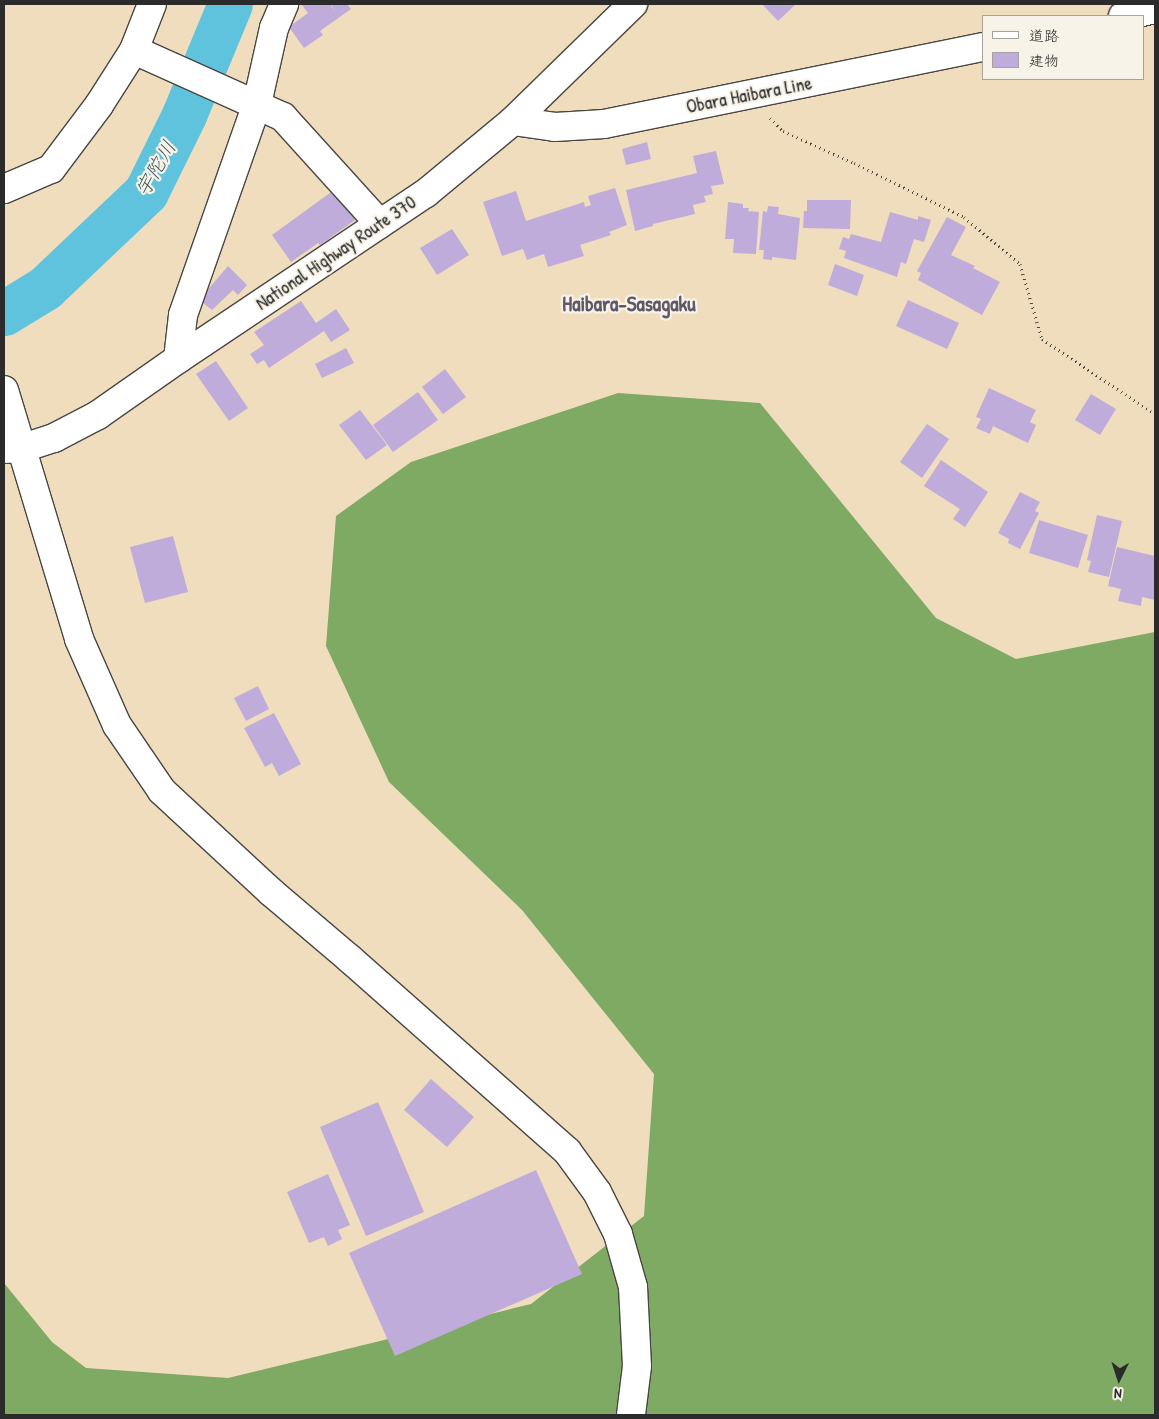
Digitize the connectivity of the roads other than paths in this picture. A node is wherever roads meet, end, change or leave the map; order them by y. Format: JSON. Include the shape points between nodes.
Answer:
{"nodes":[{"id":1,"x":152,"y":4,"type":"edge"},
{"id":2,"x":284,"y":4,"type":"edge"},
{"id":3,"x":633,"y":4,"type":"edge"},
{"id":4,"x":1155,"y":9,"type":"edge"},
{"id":5,"x":1128,"y":15,"type":"edge"},
{"id":6,"x":982,"y":46,"type":"edge"},
{"id":7,"x":138,"y":52,"type":"junction"},
{"id":8,"x":252,"y":101,"type":"junction"},
{"id":9,"x":513,"y":120,"type":"junction"},
{"id":10,"x":4,"y":189,"type":"edge"},
{"id":11,"x":380,"y":224,"type":"junction"},
{"id":12,"x":178,"y":359,"type":"junction"},
{"id":13,"x":6,"y":399,"type":"edge"},
{"id":14,"x":13,"y":449,"type":"edge"},
{"id":15,"x":632,"y":1415,"type":"edge"}],
"edges":[{"from":1,"to":7,"type":"main road"},
{"from":2,"to":8,"type":"main road"},
{"from":3,"to":9,"type":"main road","name":"National Highway Route 370"},
{"from":4,"to":5,"type":"main road"},
{"from":6,"to":9,"type":"main road","name":"Obara Haibara Line","via":[[604,124],[556,127]]},
{"from":7,"to":8,"type":"main road"},
{"from":7,"to":10,"type":"main road","via":[[52,169]]},
{"from":8,"to":11,"type":"main road","via":[[283,116]]},
{"from":8,"to":12,"type":"main road","via":[[183,315]]},
{"from":9,"to":11,"type":"main road","name":"National Highway Route 370","via":[[426,193]]},
{"from":11,"to":12,"type":"main road","name":"National Highway Route 370"},
{"from":12,"to":14,"type":"main road","name":"National Highway Route 370","via":[[98,415],[54,438]]},
{"from":13,"to":14,"type":"main road"},
{"from":14,"to":15,"type":"main road","via":[[79,639],[116,725],[162,791],[271,892],[568,1151],[597,1192],[618,1234],[633,1286],[637,1366]]}]}
